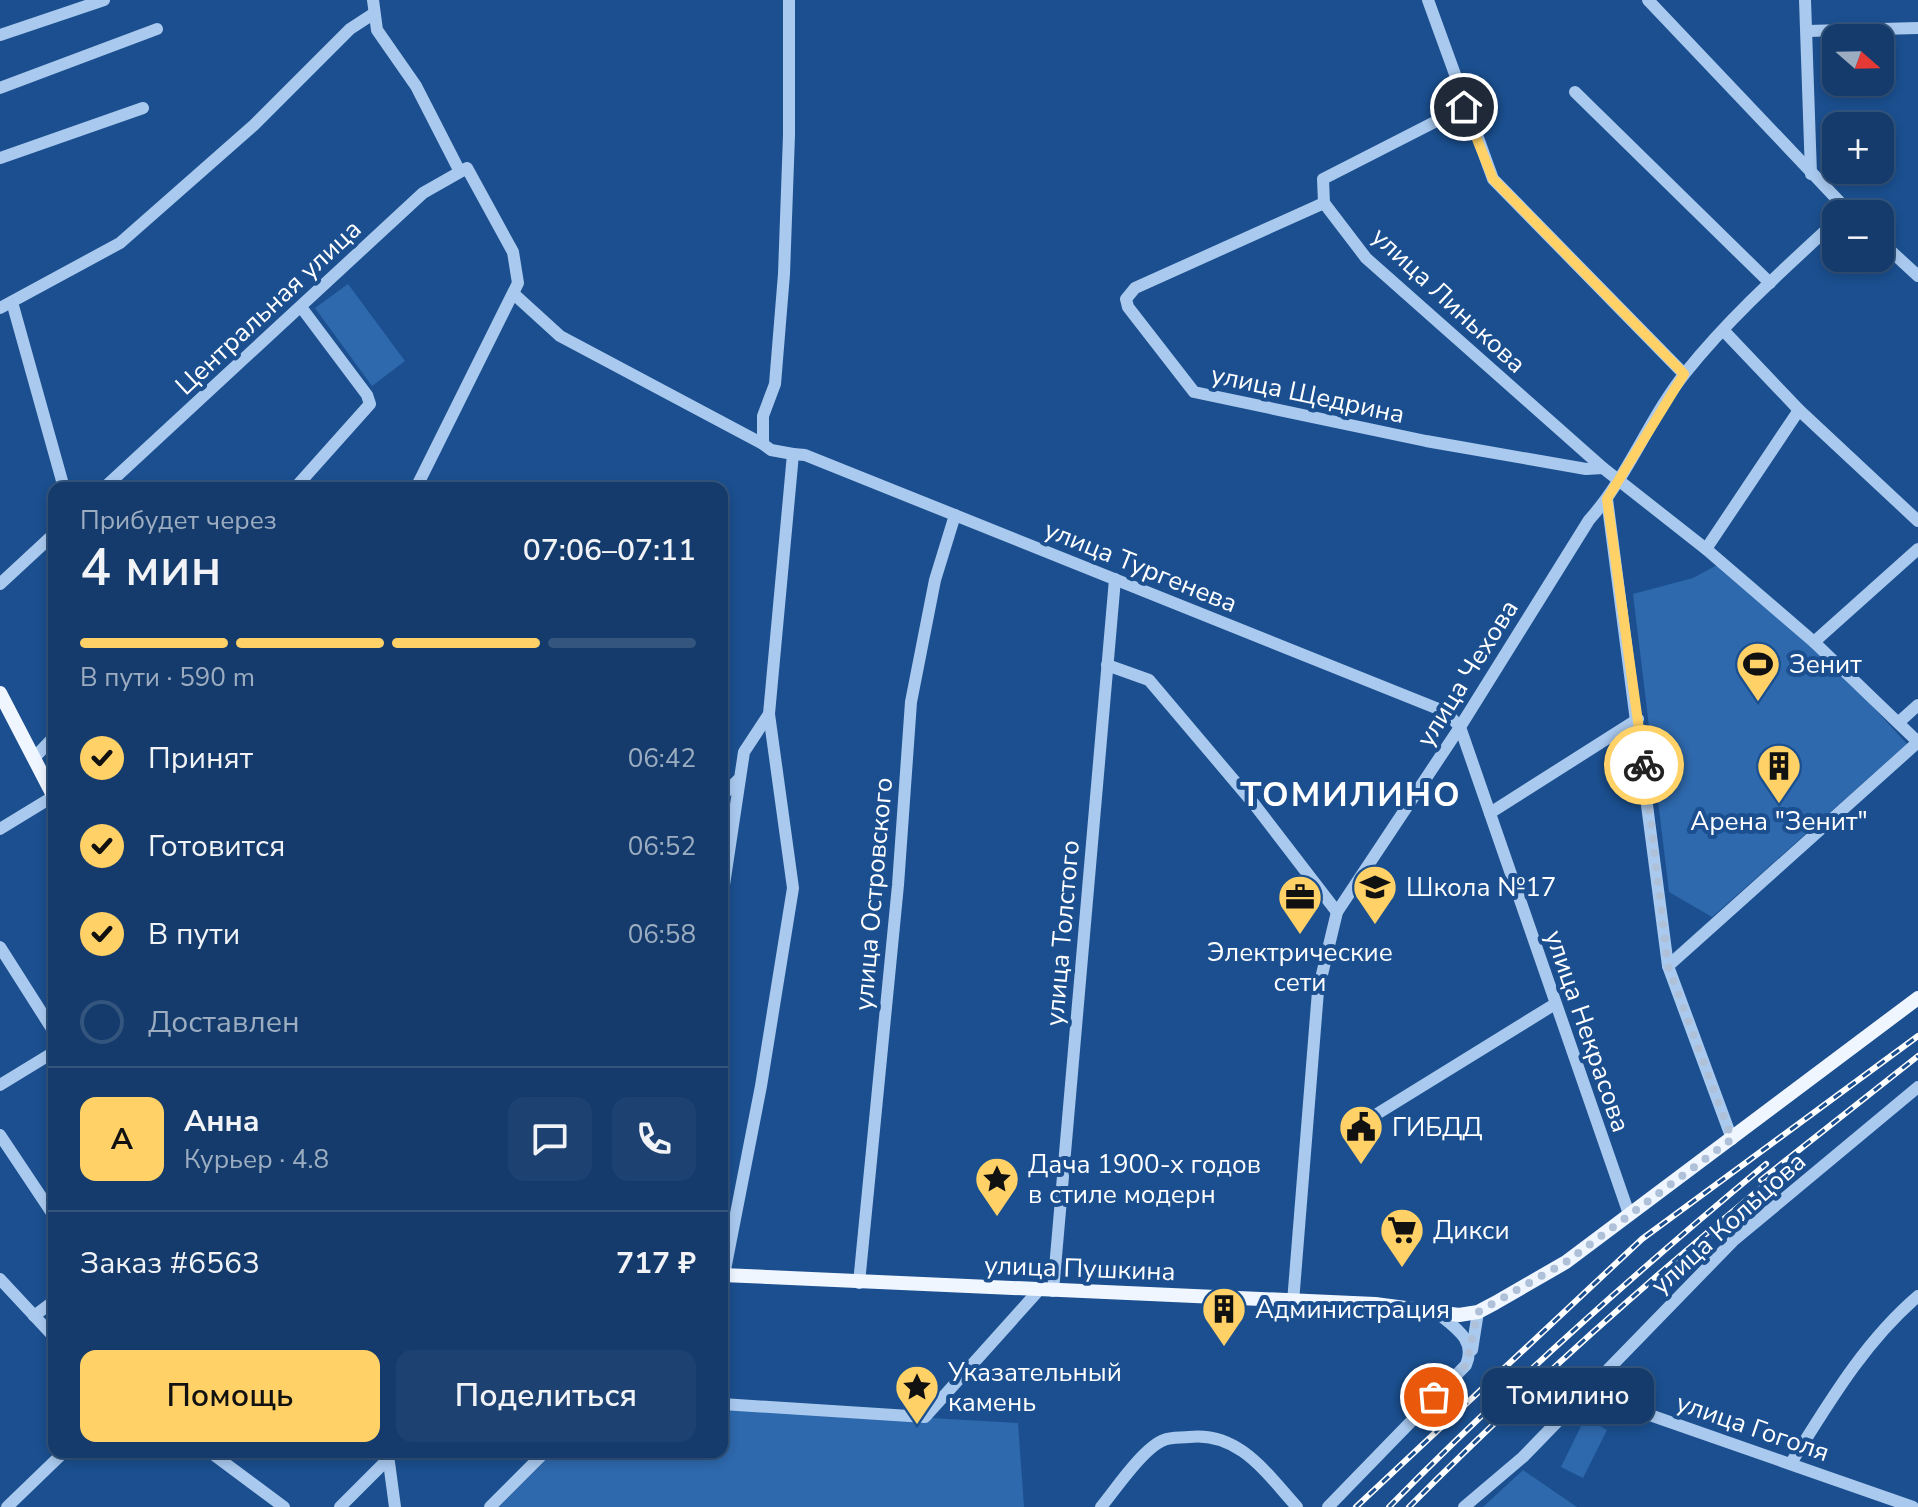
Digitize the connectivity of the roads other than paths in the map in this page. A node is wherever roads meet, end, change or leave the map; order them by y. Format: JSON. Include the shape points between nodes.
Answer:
{"nodes":[{"id":1,"x":104,"y":0,"type":"edge"},
{"id":2,"x":373,"y":0,"type":"edge"},
{"id":3,"x":789,"y":0,"type":"edge"},
{"id":4,"x":1428,"y":0,"type":"edge"},
{"id":5,"x":1648,"y":0,"type":"edge"},
{"id":6,"x":1805,"y":0,"type":"edge"},
{"id":7,"x":373,"y":14,"type":"junction"},
{"id":8,"x":1918,"y":28,"type":"edge"},
{"id":9,"x":157,"y":29,"type":"dead end"},
{"id":10,"x":1807,"y":31,"type":"junction"},
{"id":11,"x":0,"y":35,"type":"edge"},
{"id":12,"x":0,"y":88,"type":"edge"},
{"id":13,"x":1575,"y":92,"type":"dead end"},
{"id":14,"x":1464,"y":107,"type":"junction"},
{"id":15,"x":143,"y":108,"type":"dead end"},
{"id":16,"x":0,"y":158,"type":"edge"},
{"id":17,"x":463,"y":169,"type":"junction"},
{"id":18,"x":1811,"y":174,"type":"junction"},
{"id":19,"x":1835,"y":200,"type":"edge"},
{"id":20,"x":1324,"y":203,"type":"junction"},
{"id":21,"x":1822,"y":234,"type":"edge"},
{"id":22,"x":1894,"y":254,"type":"edge"},
{"id":23,"x":1918,"y":276,"type":"edge"},
{"id":24,"x":1770,"y":283,"type":"junction"},
{"id":25,"x":515,"y":295,"type":"junction"},
{"id":26,"x":6,"y":305,"type":"edge"},
{"id":27,"x":301,"y":307,"type":"junction"},
{"id":28,"x":1723,"y":330,"type":"junction"},
{"id":29,"x":1684,"y":374,"type":"junction"},
{"id":30,"x":1799,"y":410,"type":"junction"},
{"id":31,"x":763,"y":444,"type":"junction"},
{"id":32,"x":797,"y":454,"type":"junction"},
{"id":33,"x":1603,"y":468,"type":"junction"},
{"id":34,"x":1617,"y":479,"type":"junction"},
{"id":35,"x":62,"y":482,"type":"edge"},
{"id":36,"x":111,"y":482,"type":"edge"},
{"id":37,"x":300,"y":482,"type":"edge"},
{"id":38,"x":419,"y":482,"type":"edge"},
{"id":39,"x":1607,"y":499,"type":"junction"},
{"id":40,"x":955,"y":515,"type":"junction"},
{"id":41,"x":1918,"y":521,"type":"edge"},
{"id":42,"x":48,"y":540,"type":"edge"},
{"id":43,"x":1706,"y":549,"type":"junction"},
{"id":44,"x":1918,"y":549,"type":"edge"},
{"id":45,"x":1115,"y":579,"type":"junction"},
{"id":46,"x":0,"y":584,"type":"edge"},
{"id":47,"x":1814,"y":642,"type":"junction"},
{"id":48,"x":1107,"y":665,"type":"junction"},
{"id":49,"x":1,"y":696,"type":"edge"},
{"id":50,"x":1918,"y":705,"type":"edge"},
{"id":51,"x":769,"y":714,"type":"junction"},
{"id":52,"x":1638,"y":719,"type":"junction"},
{"id":53,"x":1899,"y":722,"type":"junction"},
{"id":54,"x":1460,"y":727,"type":"junction"},
{"id":55,"x":1918,"y":742,"type":"edge"},
{"id":56,"x":48,"y":743,"type":"edge"},
{"id":57,"x":34,"y":758,"type":"junction"},
{"id":58,"x":738,"y":780,"type":"junction"},
{"id":59,"x":48,"y":785,"type":"edge"},
{"id":60,"x":728,"y":790,"type":"edge"},
{"id":61,"x":48,"y":800,"type":"edge"},
{"id":62,"x":1490,"y":813,"type":"junction"},
{"id":63,"x":0,"y":829,"type":"edge"},
{"id":64,"x":728,"y":864,"type":"edge"},
{"id":65,"x":1337,"y":912,"type":"junction"},
{"id":66,"x":0,"y":947,"type":"edge"},
{"id":67,"x":1668,"y":966,"type":"junction"},
{"id":68,"x":1918,"y":998,"type":"edge"},
{"id":69,"x":1555,"y":1004,"type":"junction"},
{"id":70,"x":48,"y":1023,"type":"edge"},
{"id":71,"x":48,"y":1056,"type":"edge"},
{"id":72,"x":0,"y":1085,"type":"edge"},
{"id":73,"x":1918,"y":1087,"type":"edge"},
{"id":74,"x":1372,"y":1117,"type":"dead end"},
{"id":75,"x":0,"y":1135,"type":"edge"},
{"id":76,"x":1732,"y":1139,"type":"junction"},
{"id":77,"x":48,"y":1207,"type":"edge"},
{"id":78,"x":1629,"y":1214,"type":"junction"},
{"id":79,"x":728,"y":1250,"type":"edge"},
{"id":80,"x":728,"y":1275,"type":"edge"},
{"id":81,"x":0,"y":1279,"type":"edge"},
{"id":82,"x":859,"y":1283,"type":"junction"},
{"id":83,"x":1046,"y":1290,"type":"junction"},
{"id":84,"x":1918,"y":1296,"type":"edge"},
{"id":85,"x":1293,"y":1302,"type":"junction"},
{"id":86,"x":48,"y":1306,"type":"edge"},
{"id":87,"x":1435,"y":1311,"type":"junction"},
{"id":88,"x":1478,"y":1312,"type":"junction"},
{"id":89,"x":34,"y":1316,"type":"junction"},
{"id":90,"x":48,"y":1331,"type":"edge"},
{"id":91,"x":1471,"y":1353,"type":"junction"},
{"id":92,"x":1575,"y":1399,"type":"junction"},
{"id":93,"x":728,"y":1404,"type":"edge"},
{"id":94,"x":58,"y":1458,"type":"edge"},
{"id":95,"x":218,"y":1458,"type":"edge"},
{"id":96,"x":386,"y":1458,"type":"edge"},
{"id":97,"x":388,"y":1458,"type":"edge"},
{"id":98,"x":539,"y":1458,"type":"edge"},
{"id":99,"x":1791,"y":1463,"type":"junction"},
{"id":100,"x":7,"y":1507,"type":"edge"},
{"id":101,"x":284,"y":1507,"type":"edge"},
{"id":102,"x":340,"y":1507,"type":"edge"},
{"id":103,"x":395,"y":1507,"type":"edge"},
{"id":104,"x":490,"y":1507,"type":"edge"},
{"id":105,"x":1101,"y":1507,"type":"edge"},
{"id":106,"x":1297,"y":1507,"type":"edge"},
{"id":107,"x":1328,"y":1507,"type":"edge"},
{"id":108,"x":1464,"y":1507,"type":"edge"},
{"id":109,"x":1913,"y":1507,"type":"edge"}],
"edges":[{"from":1,"to":11,"type":"street"},
{"from":2,"to":7,"type":"street"},
{"from":3,"to":31,"type":"street","via":[[784,274],[775,384],[763,416]]},
{"from":4,"to":14,"type":"street"},
{"from":5,"to":18,"type":"street"},
{"from":6,"to":10,"type":"street"},
{"from":7,"to":17,"type":"street","via":[[377,30]]},
{"from":7,"to":26,"type":"street","via":[[350,29],[254,125],[120,243]]},
{"from":8,"to":10,"type":"street"},
{"from":9,"to":12,"type":"street"},
{"from":10,"to":18,"type":"street"},
{"from":13,"to":24,"type":"street"},
{"from":14,"to":20,"type":"street","via":[[1323,179]]},
{"from":14,"to":29,"type":"street","via":[[1493,179]]},
{"from":15,"to":16,"type":"street"},
{"from":17,"to":25,"type":"street","via":[[513,252],[518,272]]},
{"from":17,"to":27,"type":"street","name":"Центральная улица","via":[[423,193]]},
{"from":18,"to":19,"type":"street"},
{"from":20,"to":33,"type":"street","name":"улица Линькова","via":[[1366,258]]},
{"from":20,"to":33,"type":"street","name":"улица Щедрина","via":[[1135,288],[1126,299],[1194,392],[1426,441]]},
{"from":21,"to":24,"type":"street","name":"улица Чехова"},
{"from":22,"to":23,"type":"street"},
{"from":24,"to":28,"type":"street","name":"улица Чехова"},
{"from":25,"to":31,"type":"street","name":"улица Тургенева","via":[[560,336]]},
{"from":25,"to":38,"type":"street"},
{"from":26,"to":35,"type":"street"},
{"from":27,"to":36,"type":"street","name":"Центральная улица"},
{"from":27,"to":37,"type":"street","via":[[370,404]]},
{"from":28,"to":29,"type":"street","name":"улица Чехова"},
{"from":28,"to":30,"type":"street"},
{"from":29,"to":34,"type":"street","name":"улица Чехова"},
{"from":30,"to":41,"type":"street"},
{"from":30,"to":43,"type":"street"},
{"from":31,"to":32,"type":"street","name":"улица Тургенева"},
{"from":32,"to":40,"type":"street","name":"улица Тургенева"},
{"from":32,"to":51,"type":"street"},
{"from":33,"to":34,"type":"street","name":"улица Линькова"},
{"from":34,"to":39,"type":"street","name":"улица Чехова"},
{"from":34,"to":43,"type":"street","name":"улица Линькова"},
{"from":39,"to":52,"type":"street"},
{"from":39,"to":54,"type":"street","name":"улица Чехова"},
{"from":40,"to":45,"type":"street","name":"улица Тургенева"},
{"from":40,"to":82,"type":"street","name":"улица Островского","via":[[935,580],[911,702]]},
{"from":42,"to":46,"type":"street"},
{"from":43,"to":47,"type":"street","name":"улица Линькова"},
{"from":44,"to":47,"type":"street"},
{"from":45,"to":48,"type":"street","name":"улица Толстого"},
{"from":45,"to":54,"type":"street","name":"улица Тургенева","via":[[1446,712]]},
{"from":47,"to":53,"type":"street","name":"улица Линькова"},
{"from":48,"to":65,"type":"street","via":[[1149,680]]},
{"from":48,"to":83,"type":"street","name":"улица Толстого"},
{"from":49,"to":57,"type":"main road"},
{"from":50,"to":53,"type":"street"},
{"from":51,"to":58,"type":"street","via":[[744,752]]},
{"from":51,"to":79,"type":"street","via":[[793,888]]},
{"from":52,"to":62,"type":"street"},
{"from":52,"to":67,"type":"street"},
{"from":53,"to":55,"type":"street","name":"улица Линькова"},
{"from":54,"to":62,"type":"street","name":"улица Некрасова"},
{"from":54,"to":65,"type":"street","name":"улица Чехова"},
{"from":55,"to":67,"type":"street"},
{"from":56,"to":57,"type":"street"},
{"from":57,"to":59,"type":"main road"},
{"from":58,"to":60,"type":"street"},
{"from":58,"to":64,"type":"street"},
{"from":61,"to":63,"type":"street"},
{"from":62,"to":69,"type":"street","name":"улица Некрасова"},
{"from":65,"to":85,"type":"street","via":[[1318,991]]},
{"from":66,"to":70,"type":"street"},
{"from":67,"to":76,"type":"street"},
{"from":68,"to":76,"type":"main road"},
{"from":69,"to":74,"type":"street"},
{"from":69,"to":78,"type":"street","name":"улица Некрасова"},
{"from":71,"to":72,"type":"street"},
{"from":73,"to":92,"type":"street","name":"улица Кольцова","via":[[1733,1241]]},
{"from":75,"to":77,"type":"street"},
{"from":76,"to":78,"type":"main road"},
{"from":78,"to":88,"type":"main road","via":[[1566,1262]]},
{"from":80,"to":82,"type":"main road","name":"улица Пушкина"},
{"from":81,"to":89,"type":"street"},
{"from":82,"to":83,"type":"main road","name":"улица Пушкина"},
{"from":83,"to":85,"type":"main road","name":"улица Пушкина"},
{"from":83,"to":93,"type":"street","via":[[925,1417]]},
{"from":84,"to":99,"type":"street","via":[[1891,1319]]},
{"from":85,"to":87,"type":"main road","name":"улица Пушкина"},
{"from":86,"to":89,"type":"street"},
{"from":87,"to":88,"type":"main road","name":"улица Пушкина"},
{"from":87,"to":91,"type":"street","via":[[1469,1341]]},
{"from":88,"to":91,"type":"street"},
{"from":89,"to":90,"type":"street"},
{"from":91,"to":107,"type":"street","via":[[1466,1365]]},
{"from":92,"to":99,"type":"street","name":"улица Гоголя","via":[[1604,1399]]},
{"from":92,"to":108,"type":"street","name":"улица Кольцова","via":[[1523,1457]]},
{"from":94,"to":100,"type":"street"},
{"from":95,"to":101,"type":"street"},
{"from":96,"to":102,"type":"street"},
{"from":97,"to":103,"type":"street"},
{"from":98,"to":104,"type":"street"},
{"from":99,"to":109,"type":"street","name":"улица Гоголя"},
{"from":105,"to":106,"type":"street","via":[[1164,1440],[1204,1435],[1245,1451]]}]}
